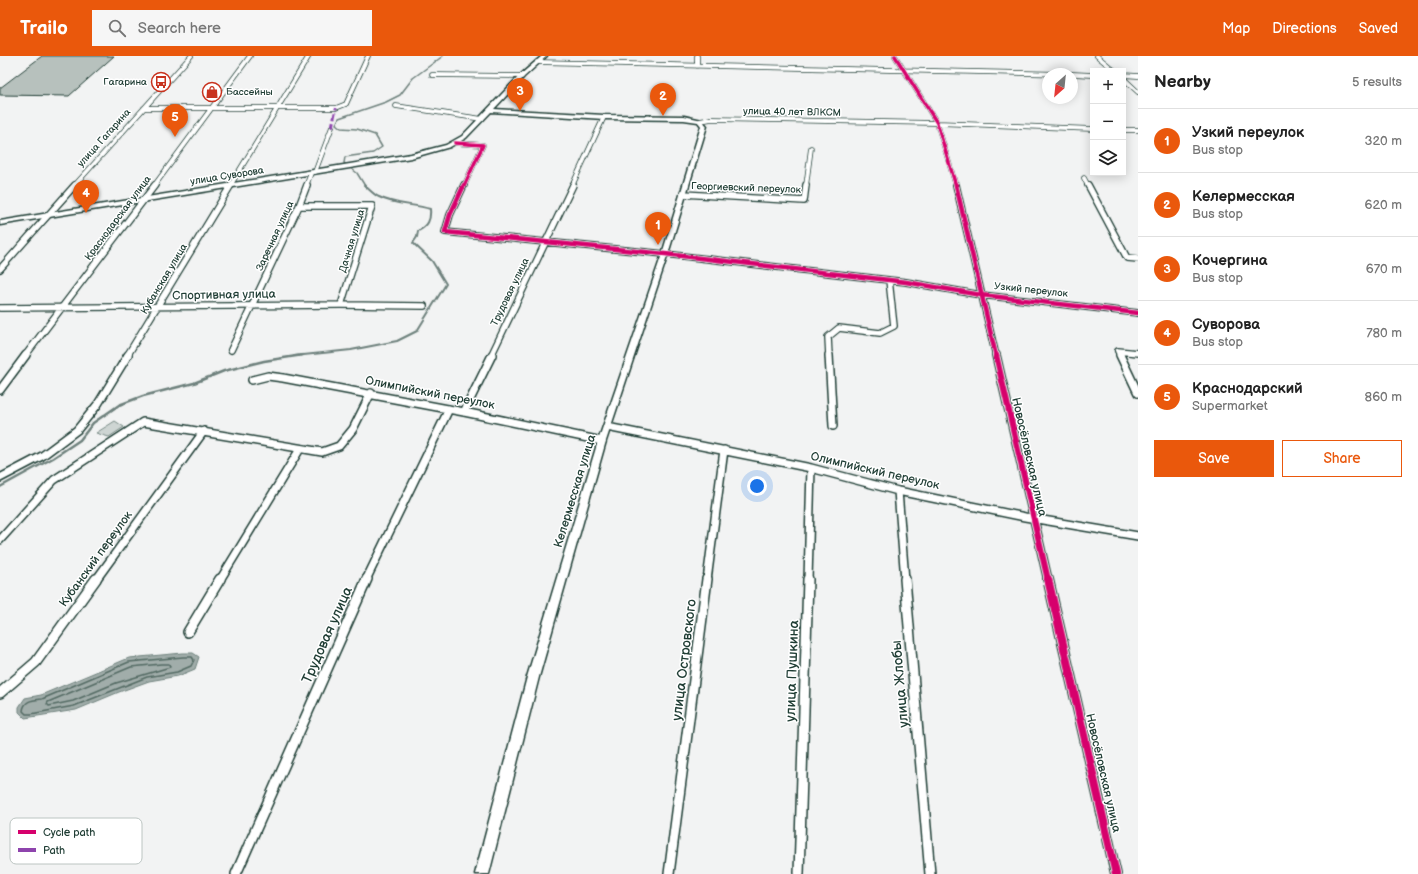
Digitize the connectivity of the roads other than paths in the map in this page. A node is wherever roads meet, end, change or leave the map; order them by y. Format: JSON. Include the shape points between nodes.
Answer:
{"nodes":[{"id":1,"x":191,"y":56,"type":"edge"},
{"id":2,"x":250,"y":56,"type":"edge"},
{"id":3,"x":309,"y":56,"type":"edge"},
{"id":4,"x":368,"y":56,"type":"edge"},
{"id":5,"x":545,"y":56,"type":"edge"},
{"id":6,"x":697,"y":56,"type":"edge"},
{"id":7,"x":895,"y":56,"type":"edge"},
{"id":8,"x":1098,"y":56,"type":"edge"},
{"id":9,"x":537,"y":62,"type":"junction"},
{"id":10,"x":698,"y":66,"type":"junction"},
{"id":11,"x":1112,"y":68,"type":"edge"},
{"id":12,"x":904,"y":70,"type":"junction"},
{"id":13,"x":1042,"y":73,"type":"edge"},
{"id":14,"x":1078,"y":74,"type":"edge"},
{"id":15,"x":432,"y":75,"type":"dead end"},
{"id":16,"x":1090,"y":75,"type":"edge"},
{"id":17,"x":522,"y":76,"type":"junction"},
{"id":18,"x":1138,"y":76,"type":"edge"},
{"id":19,"x":1126,"y":77,"type":"edge"},
{"id":20,"x":1126,"y":80,"type":"edge"},
{"id":21,"x":1138,"y":92,"type":"edge"},
{"id":22,"x":396,"y":106,"type":"dead end"},
{"id":23,"x":144,"y":108,"type":"junction"},
{"id":24,"x":213,"y":108,"type":"junction"},
{"id":25,"x":277,"y":108,"type":"junction"},
{"id":26,"x":491,"y":110,"type":"junction"},
{"id":27,"x":604,"y":116,"type":"junction"},
{"id":28,"x":482,"y":119,"type":"junction"},
{"id":29,"x":700,"y":121,"type":"junction"},
{"id":30,"x":936,"y":123,"type":"junction"},
{"id":31,"x":332,"y":127,"type":"dead end"},
{"id":32,"x":1090,"y":129,"type":"edge"},
{"id":33,"x":1126,"y":130,"type":"edge"},
{"id":34,"x":1138,"y":130,"type":"edge"},
{"id":35,"x":455,"y":143,"type":"junction"},
{"id":36,"x":811,"y":148,"type":"dead end"},
{"id":37,"x":313,"y":172,"type":"junction"},
{"id":38,"x":1084,"y":178,"type":"dead end"},
{"id":39,"x":230,"y":186,"type":"junction"},
{"id":40,"x":683,"y":194,"type":"junction"},
{"id":41,"x":142,"y":200,"type":"junction"},
{"id":42,"x":299,"y":206,"type":"junction"},
{"id":43,"x":47,"y":216,"type":"junction"},
{"id":44,"x":0,"y":223,"type":"edge"},
{"id":45,"x":546,"y":243,"type":"junction"},
{"id":46,"x":665,"y":254,"type":"junction"},
{"id":47,"x":1138,"y":259,"type":"edge"},
{"id":48,"x":0,"y":269,"type":"edge"},
{"id":49,"x":889,"y":280,"type":"junction"},
{"id":50,"x":980,"y":295,"type":"junction"},
{"id":51,"x":341,"y":304,"type":"junction"},
{"id":52,"x":252,"y":306,"type":"junction"},
{"id":53,"x":424,"y":306,"type":"dead end"},
{"id":54,"x":64,"y":307,"type":"junction"},
{"id":55,"x":157,"y":307,"type":"junction"},
{"id":56,"x":0,"y":308,"type":"edge"},
{"id":57,"x":1138,"y":312,"type":"edge"},
{"id":58,"x":231,"y":350,"type":"dead end"},
{"id":59,"x":1138,"y":353,"type":"edge"},
{"id":60,"x":252,"y":380,"type":"dead end"},
{"id":61,"x":0,"y":390,"type":"edge"},
{"id":62,"x":371,"y":393,"type":"junction"},
{"id":63,"x":1138,"y":393,"type":"edge"},
{"id":64,"x":449,"y":409,"type":"junction"},
{"id":65,"x":464,"y":412,"type":"junction"},
{"id":66,"x":833,"y":426,"type":"dead end"},
{"id":67,"x":608,"y":427,"type":"junction"},
{"id":68,"x":204,"y":431,"type":"junction"},
{"id":69,"x":602,"y":441,"type":"junction"},
{"id":70,"x":300,"y":449,"type":"junction"},
{"id":71,"x":724,"y":450,"type":"junction"},
{"id":72,"x":811,"y":468,"type":"junction"},
{"id":73,"x":0,"y":478,"type":"edge"},
{"id":74,"x":898,"y":491,"type":"junction"},
{"id":75,"x":1032,"y":518,"type":"junction"},
{"id":76,"x":1138,"y":536,"type":"edge"},
{"id":77,"x":0,"y":540,"type":"edge"},
{"id":78,"x":188,"y":632,"type":"dead end"},
{"id":79,"x":0,"y":693,"type":"edge"},
{"id":80,"x":236,"y":874,"type":"edge"},
{"id":81,"x":482,"y":874,"type":"edge"},
{"id":82,"x":669,"y":874,"type":"edge"},
{"id":83,"x":799,"y":874,"type":"edge"},
{"id":84,"x":930,"y":874,"type":"edge"},
{"id":85,"x":1116,"y":874,"type":"edge"}],
"edges":[{"from":1,"to":23,"type":"street","name":"улица Гагарина"},
{"from":2,"to":24,"type":"street","name":"Краснодарская улица"},
{"from":3,"to":25,"type":"street","name":"Кубанская улица"},
{"from":4,"to":25,"type":"street","via":[[346,104],[336,108]]},
{"from":5,"to":9,"type":"street","name":"улица Суворова"},
{"from":6,"to":10,"type":"street"},
{"from":7,"to":12,"type":"street","name":"Новосёловская улица"},
{"from":8,"to":11,"type":"street"},
{"from":9,"to":10,"type":"street"},
{"from":9,"to":17,"type":"street","name":"улица Суворова"},
{"from":10,"to":12,"type":"street"},
{"from":12,"to":13,"type":"street"},
{"from":12,"to":30,"type":"street","name":"Новосёловская улица"},
{"from":14,"to":16,"type":"street"},
{"from":15,"to":17,"type":"street"},
{"from":17,"to":26,"type":"street","name":"улица Суворова"},
{"from":18,"to":19,"type":"street"},
{"from":20,"to":21,"type":"street"},
{"from":22,"to":28,"type":"street"},
{"from":23,"to":24,"type":"street"},
{"from":23,"to":43,"type":"street","name":"улица Гагарина"},
{"from":24,"to":25,"type":"street"},
{"from":24,"to":41,"type":"street","name":"Краснодарская улица"},
{"from":25,"to":39,"type":"street","name":"Кубанская улица"},
{"from":26,"to":27,"type":"street","name":"улица 40 лет ВЛКСМ"},
{"from":26,"to":28,"type":"street","name":"улица Суворова"},
{"from":27,"to":29,"type":"street","name":"улица 40 лет ВЛКСМ","via":[[684,118]]},
{"from":27,"to":45,"type":"street","name":"Трудовая улица"},
{"from":28,"to":35,"type":"street","name":"улица Суворова"},
{"from":29,"to":30,"type":"street","name":"улица 40 лет ВЛКСМ","via":[[711,119]]},
{"from":29,"to":40,"type":"street","name":"Келермесская улица","via":[[704,126]]},
{"from":30,"to":32,"type":"street","name":"улица 40 лет ВЛКСМ"},
{"from":30,"to":50,"type":"street","name":"Новосёловская улица","via":[[959,196]]},
{"from":31,"to":37,"type":"street","name":"Заречная улица"},
{"from":33,"to":34,"type":"street"},
{"from":35,"to":37,"type":"street","name":"улица Суворова","via":[[432,152]]},
{"from":35,"to":45,"type":"street","name":"Узкий переулок","via":[[483,145],[450,215],[445,232]]},
{"from":36,"to":40,"type":"street","name":"Георгиевский переулок","via":[[804,201]]},
{"from":37,"to":39,"type":"street","name":"улица Суворова"},
{"from":37,"to":42,"type":"street","name":"Заречная улица"},
{"from":38,"to":47,"type":"street","via":[[1127,258]]},
{"from":39,"to":41,"type":"street","name":"улица Суворова"},
{"from":39,"to":55,"type":"street","name":"Кубанская улица"},
{"from":40,"to":46,"type":"street","name":"Келермесская улица"},
{"from":41,"to":43,"type":"street","name":"улица Суворова"},
{"from":41,"to":54,"type":"street","name":"Краснодарская улица"},
{"from":42,"to":51,"type":"street","name":"Дачная улица","via":[[372,206]]},
{"from":42,"to":52,"type":"street","name":"Заречная улица"},
{"from":43,"to":44,"type":"street","name":"улица Суворова"},
{"from":43,"to":48,"type":"street","name":"улица Гагарина"},
{"from":45,"to":46,"type":"street","name":"Узкий переулок"},
{"from":45,"to":65,"type":"street","name":"Трудовая улица"},
{"from":46,"to":49,"type":"street","name":"Узкий переулок"},
{"from":46,"to":67,"type":"street","name":"Келермесская улица"},
{"from":49,"to":50,"type":"street","name":"Узкий переулок"},
{"from":49,"to":66,"type":"street","via":[[894,326],[880,333],[838,328],[828,337]]},
{"from":50,"to":57,"type":"street","name":"Узкий переулок"},
{"from":50,"to":75,"type":"street","name":"Новосёловская улица"},
{"from":51,"to":52,"type":"street","name":"Спортивная улица"},
{"from":51,"to":53,"type":"street","name":"Спортивная улица"},
{"from":52,"to":55,"type":"street","name":"Спортивная улица"},
{"from":52,"to":58,"type":"street","name":"Заречная улица"},
{"from":54,"to":55,"type":"street","name":"Спортивная улица"},
{"from":54,"to":56,"type":"street","name":"Спортивная улица"},
{"from":54,"to":61,"type":"street","name":"Краснодарская улица"},
{"from":55,"to":73,"type":"street","name":"Кубанская улица","via":[[98,404],[77,430],[42,456]]},
{"from":59,"to":63,"type":"street","via":[[1118,351]]},
{"from":60,"to":62,"type":"street","name":"Олимпийский переулок","via":[[268,376]]},
{"from":62,"to":64,"type":"street","name":"Олимпийский переулок"},
{"from":62,"to":70,"type":"street","via":[[353,429],[339,446],[322,452]]},
{"from":64,"to":65,"type":"street","name":"Олимпийский переулок"},
{"from":64,"to":80,"type":"street","name":"Трудовая улица","via":[[362,589]]},
{"from":65,"to":69,"type":"street","name":"Олимпийский переулок"},
{"from":67,"to":69,"type":"street","name":"Келермесская улица"},
{"from":67,"to":71,"type":"street","name":"Олимпийский переулок"},
{"from":68,"to":70,"type":"street"},
{"from":68,"to":77,"type":"street","via":[[143,422],[54,480]]},
{"from":68,"to":79,"type":"street","name":"Кубанский переулок","via":[[36,662]]},
{"from":69,"to":81,"type":"street","name":"Келермесская улица","via":[[533,677]]},
{"from":70,"to":78,"type":"street"},
{"from":71,"to":72,"type":"street","name":"Олимпийский переулок"},
{"from":71,"to":82,"type":"street","name":"улица Островского"},
{"from":72,"to":74,"type":"street","name":"Олимпийский переулок"},
{"from":72,"to":83,"type":"street","name":"улица Пушкина"},
{"from":74,"to":75,"type":"street","name":"Олимпийский переулок"},
{"from":74,"to":84,"type":"street","name":"улица Жлобы"},
{"from":75,"to":76,"type":"street","name":"Олимпийский переулок"},
{"from":75,"to":85,"type":"street","name":"Новосёловская улица"}]}
